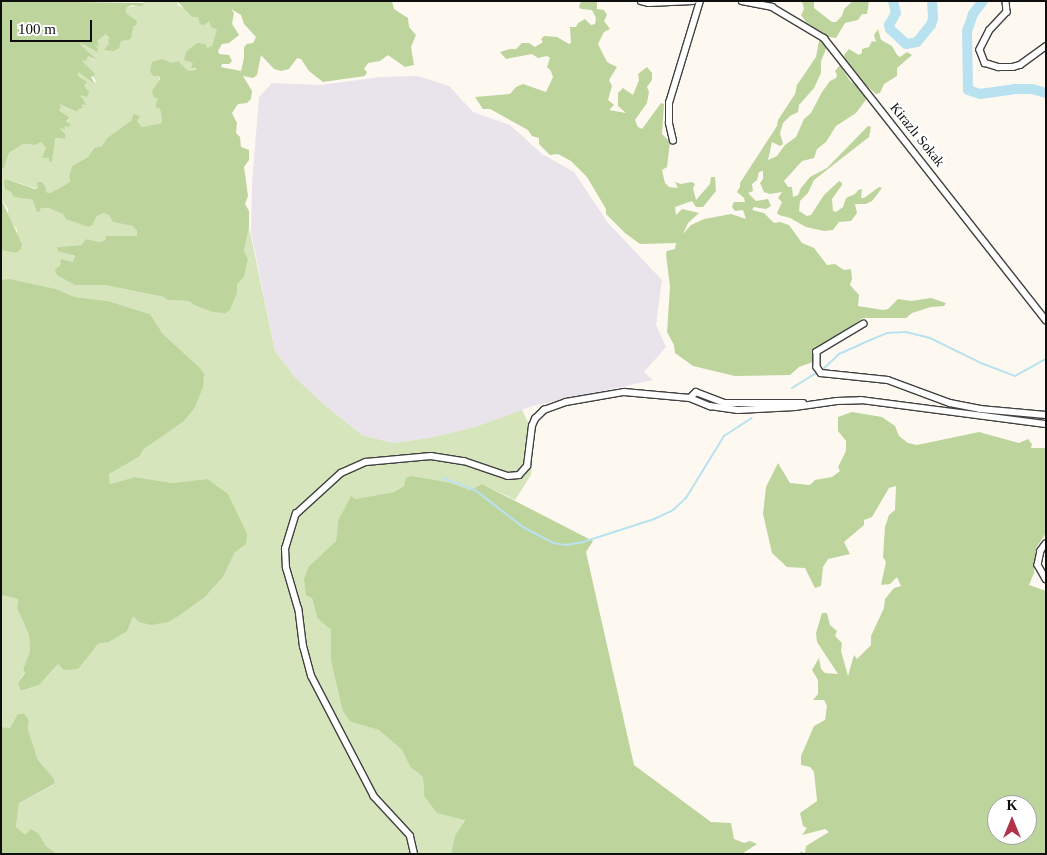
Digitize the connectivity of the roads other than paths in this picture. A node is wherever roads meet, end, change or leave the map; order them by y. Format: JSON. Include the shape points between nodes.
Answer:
{"nodes":[{"id":1,"x":641,"y":1,"type":"edge"},
{"id":2,"x":693,"y":1,"type":"edge"},
{"id":3,"x":700,"y":1,"type":"edge"},
{"id":4,"x":742,"y":1,"type":"edge"},
{"id":5,"x":1006,"y":1,"type":"edge"},
{"id":6,"x":1046,"y":46,"type":"edge"},
{"id":7,"x":673,"y":141,"type":"dead end"},
{"id":8,"x":1046,"y":320,"type":"edge"},
{"id":9,"x":864,"y":324,"type":"dead end"},
{"id":10,"x":1046,"y":415,"type":"edge"},
{"id":11,"x":1046,"y":424,"type":"edge"},
{"id":12,"x":1046,"y":544,"type":"edge"},
{"id":13,"x":1046,"y":579,"type":"edge"},
{"id":14,"x":414,"y":854,"type":"edge"}],
"edges":[{"from":1,"to":2,"type":"street"},
{"from":3,"to":7,"type":"street","via":[[669,103]]},
{"from":4,"to":8,"type":"street","name":"Kirazlı Sokak","via":[[772,7],[824,38]]},
{"from":5,"to":6,"type":"street","via":[[1007,12],[990,30],[980,50],[985,64],[1013,68]]},
{"from":9,"to":10,"type":"street","via":[[817,352],[817,367],[821,373],[888,380],[950,403],[980,409]]},
{"from":11,"to":14,"type":"street","via":[[861,400],[731,410],[690,398],[624,392],[544,410],[535,419],[527,466],[519,475],[502,475],[444,457],[402,457],[366,462],[341,473],[296,514],[284,562],[298,609],[311,676],[374,797],[410,836]]},
{"from":12,"to":13,"type":"street","via":[[1038,565]]}]}
